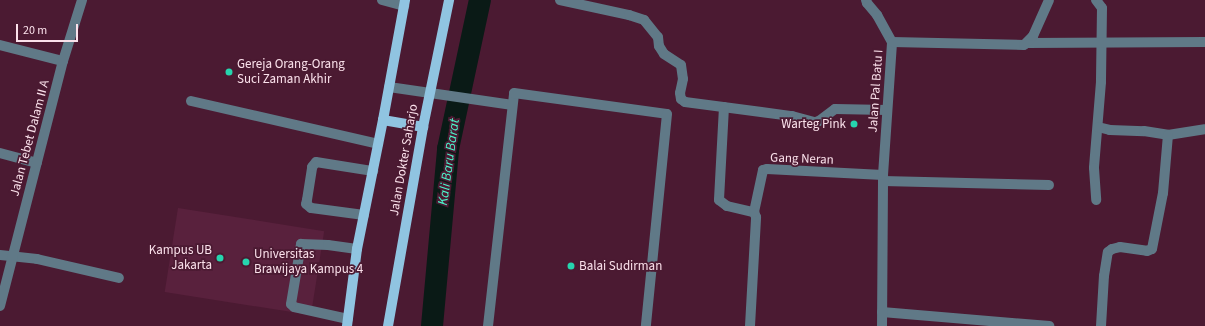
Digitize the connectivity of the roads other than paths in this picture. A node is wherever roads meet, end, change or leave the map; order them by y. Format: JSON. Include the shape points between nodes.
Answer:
{"nodes":[{"id":1,"x":82,"y":0,"type":"edge"},
{"id":2,"x":382,"y":0,"type":"edge"},
{"id":3,"x":449,"y":0,"type":"edge"},
{"id":4,"x":560,"y":0,"type":"edge"},
{"id":5,"x":866,"y":0,"type":"edge"},
{"id":6,"x":1049,"y":0,"type":"edge"},
{"id":7,"x":1096,"y":0,"type":"edge"},
{"id":8,"x":404,"y":3,"type":"edge"},
{"id":9,"x":892,"y":42,"type":"junction"},
{"id":10,"x":1101,"y":42,"type":"junction"},
{"id":11,"x":1205,"y":42,"type":"edge"},
{"id":12,"x":1028,"y":43,"type":"junction"},
{"id":13,"x":0,"y":45,"type":"edge"},
{"id":14,"x":63,"y":62,"type":"junction"},
{"id":15,"x":389,"y":87,"type":"junction"},
{"id":16,"x":430,"y":93,"type":"junction"},
{"id":17,"x":191,"y":100,"type":"dead end"},
{"id":18,"x":512,"y":104,"type":"junction"},
{"id":19,"x":724,"y":107,"type":"junction"},
{"id":20,"x":887,"y":110,"type":"junction"},
{"id":21,"x":383,"y":120,"type":"junction"},
{"id":22,"x":423,"y":127,"type":"junction"},
{"id":23,"x":1098,"y":127,"type":"junction"},
{"id":24,"x":1205,"y":129,"type":"edge"},
{"id":25,"x":1168,"y":135,"type":"junction"},
{"id":26,"x":378,"y":144,"type":"junction"},
{"id":27,"x":0,"y":153,"type":"edge"},
{"id":28,"x":36,"y":163,"type":"junction"},
{"id":29,"x":373,"y":171,"type":"junction"},
{"id":30,"x":883,"y":178,"type":"junction"},
{"id":31,"x":1049,"y":185,"type":"dead end"},
{"id":32,"x":1096,"y":200,"type":"dead end"},
{"id":33,"x":754,"y":212,"type":"junction"},
{"id":34,"x":364,"y":215,"type":"junction"},
{"id":35,"x":357,"y":249,"type":"junction"},
{"id":36,"x":0,"y":255,"type":"edge"},
{"id":37,"x":12,"y":257,"type":"junction"},
{"id":38,"x":119,"y":278,"type":"dead end"},
{"id":39,"x":0,"y":306,"type":"edge"},
{"id":40,"x":882,"y":312,"type":"junction"},
{"id":41,"x":347,"y":322,"type":"edge"},
{"id":42,"x":1017,"y":325,"type":"edge"},
{"id":43,"x":388,"y":326,"type":"edge"},
{"id":44,"x":488,"y":326,"type":"edge"},
{"id":45,"x":646,"y":326,"type":"edge"},
{"id":46,"x":750,"y":326,"type":"edge"},
{"id":47,"x":882,"y":326,"type":"edge"},
{"id":48,"x":1049,"y":326,"type":"edge"},
{"id":49,"x":1101,"y":326,"type":"edge"}],
"edges":[{"from":1,"to":14,"type":"street","name":"Jalan Tebet Dalam II A"},
{"from":2,"to":8,"type":"street"},
{"from":3,"to":16,"type":"main road","name":"Jalan Dokter Saharjo"},
{"from":4,"to":19,"type":"street","via":[[644,20],[658,37],[664,54],[681,65],[681,99],[685,102]]},
{"from":5,"to":9,"type":"street"},
{"from":6,"to":12,"type":"street"},
{"from":7,"to":10,"type":"street","via":[[1102,8]]},
{"from":8,"to":15,"type":"main road","name":"Jalan Dokter Saharjo"},
{"from":9,"to":12,"type":"street","name":"Jalan Pal Batu I","via":[[1024,45]]},
{"from":9,"to":20,"type":"street","name":"Jalan Pal Batu I"},
{"from":10,"to":11,"type":"street","name":"Jalan Pal Batu I"},
{"from":10,"to":12,"type":"street","name":"Jalan Pal Batu I"},
{"from":10,"to":23,"type":"street"},
{"from":13,"to":14,"type":"street"},
{"from":14,"to":28,"type":"street","name":"Jalan Tebet Dalam II A"},
{"from":15,"to":16,"type":"street"},
{"from":15,"to":21,"type":"main road","name":"Jalan Dokter Saharjo"},
{"from":16,"to":18,"type":"street"},
{"from":16,"to":22,"type":"main road","name":"Jalan Dokter Saharjo"},
{"from":17,"to":26,"type":"street"},
{"from":18,"to":44,"type":"street"},
{"from":18,"to":45,"type":"street","via":[[514,93],[667,114]]},
{"from":19,"to":20,"type":"street","via":[[792,116],[815,122],[835,109]]},
{"from":19,"to":33,"type":"street","via":[[719,200],[727,206]]},
{"from":20,"to":30,"type":"street","name":"Jalan Pal Batu I"},
{"from":21,"to":22,"type":"main road"},
{"from":21,"to":26,"type":"main road","name":"Jalan Dokter Saharjo"},
{"from":22,"to":43,"type":"main road","name":"Jalan Dokter Saharjo"},
{"from":23,"to":25,"type":"street"},
{"from":23,"to":32,"type":"street","via":[[1094,168]]},
{"from":24,"to":25,"type":"street"},
{"from":25,"to":49,"type":"street","via":[[1163,193],[1152,249],[1147,251],[1120,248],[1108,252]]},
{"from":26,"to":29,"type":"main road","name":"Jalan Dokter Saharjo"},
{"from":27,"to":28,"type":"street"},
{"from":28,"to":37,"type":"street","name":"Jalan Tebet Dalam II A"},
{"from":29,"to":34,"type":"main road","name":"Jalan Dokter Saharjo"},
{"from":29,"to":34,"type":"street","via":[[316,162],[312,167],[306,204],[311,208]]},
{"from":30,"to":31,"type":"street"},
{"from":30,"to":33,"type":"street","name":"Gang Neran","via":[[765,169]]},
{"from":30,"to":40,"type":"street","name":"Jalan Pal Batu I"},
{"from":33,"to":46,"type":"street","name":"Gang Neran","via":[[756,217]]},
{"from":34,"to":35,"type":"main road","name":"Jalan Dokter Saharjo"},
{"from":35,"to":41,"type":"main road","name":"Jalan Dokter Saharjo"},
{"from":35,"to":41,"type":"street","via":[[300,244],[291,304]]},
{"from":36,"to":37,"type":"street"},
{"from":37,"to":38,"type":"street","via":[[36,258]]},
{"from":37,"to":39,"type":"street","name":"Jalan Tebet Dalam II A"},
{"from":40,"to":42,"type":"street"},
{"from":40,"to":47,"type":"street","name":"Jalan Pal Batu I"},
{"from":42,"to":48,"type":"street"}]}
